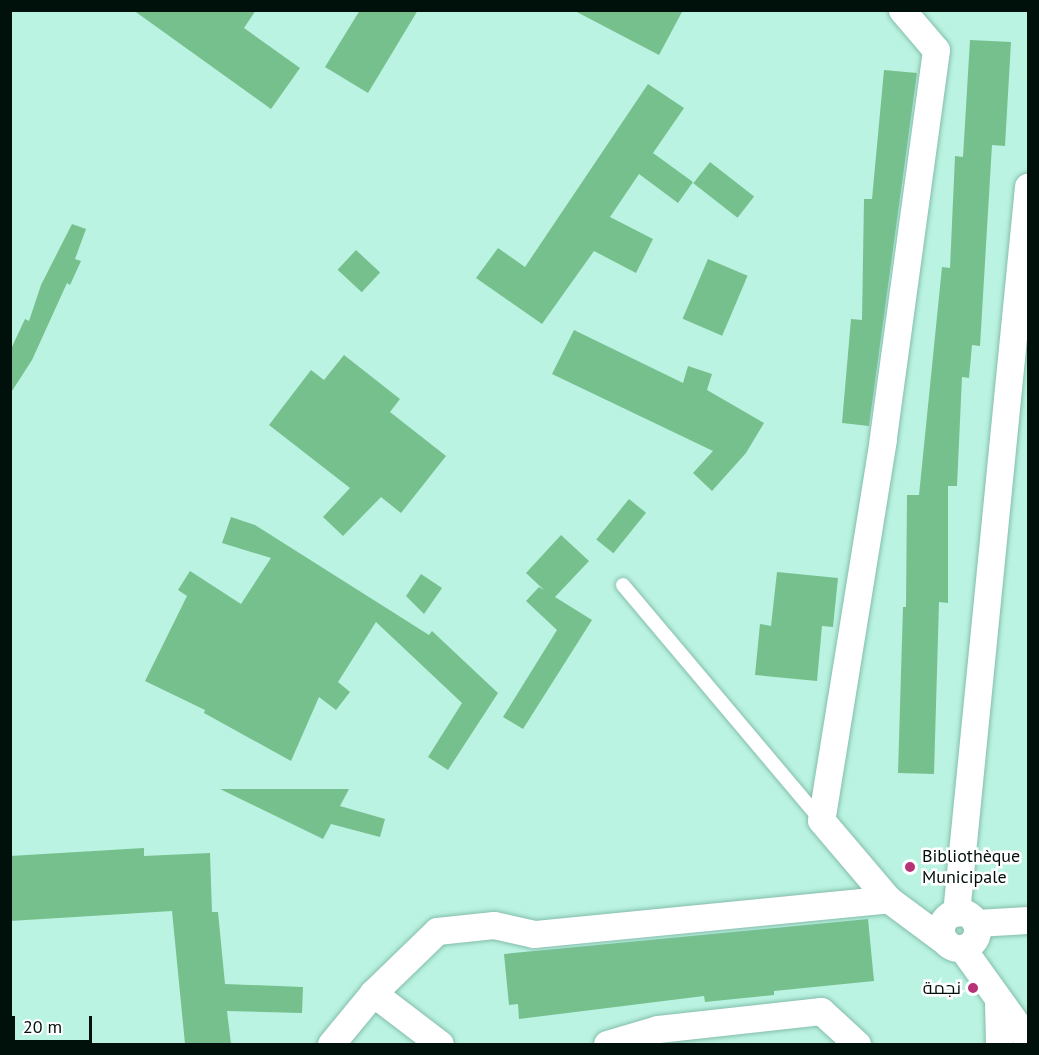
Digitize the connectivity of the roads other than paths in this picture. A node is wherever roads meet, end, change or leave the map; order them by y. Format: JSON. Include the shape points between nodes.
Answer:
{"nodes":[{"id":1,"x":902,"y":10,"type":"edge"},
{"id":2,"x":1029,"y":187,"type":"edge"},
{"id":3,"x":623,"y":585,"type":"dead end"},
{"id":4,"x":821,"y":820,"type":"junction"},
{"id":5,"x":888,"y":899,"type":"junction"},
{"id":6,"x":966,"y":918,"type":"junction"},
{"id":7,"x":1029,"y":920,"type":"edge"},
{"id":8,"x":954,"y":945,"type":"junction"},
{"id":9,"x":373,"y":993,"type":"junction"},
{"id":10,"x":998,"y":1002,"type":"junction"},
{"id":11,"x":1029,"y":1040,"type":"edge"},
{"id":12,"x":330,"y":1044,"type":"edge"},
{"id":13,"x":440,"y":1044,"type":"edge"},
{"id":14,"x":607,"y":1044,"type":"edge"},
{"id":15,"x":857,"y":1044,"type":"edge"},
{"id":16,"x":999,"y":1044,"type":"edge"}],
"edges":[{"from":1,"to":4,"type":"street","via":[[936,50],[883,439]]},
{"from":2,"to":6,"type":"street"},
{"from":3,"to":4,"type":"lane"},
{"from":4,"to":5,"type":"street"},
{"from":5,"to":8,"type":"street"},
{"from":5,"to":9,"type":"street","via":[[534,934],[494,925],[437,931]]},
{"from":6,"to":7,"type":"street"},
{"from":6,"to":8,"type":"street","via":[[974,940]]},
{"from":8,"to":10,"type":"street"},
{"from":9,"to":12,"type":"street"},
{"from":9,"to":13,"type":"street"},
{"from":10,"to":11,"type":"street"},
{"from":10,"to":16,"type":"street"},
{"from":14,"to":15,"type":"street","via":[[658,1029],[821,1011]]}]}
